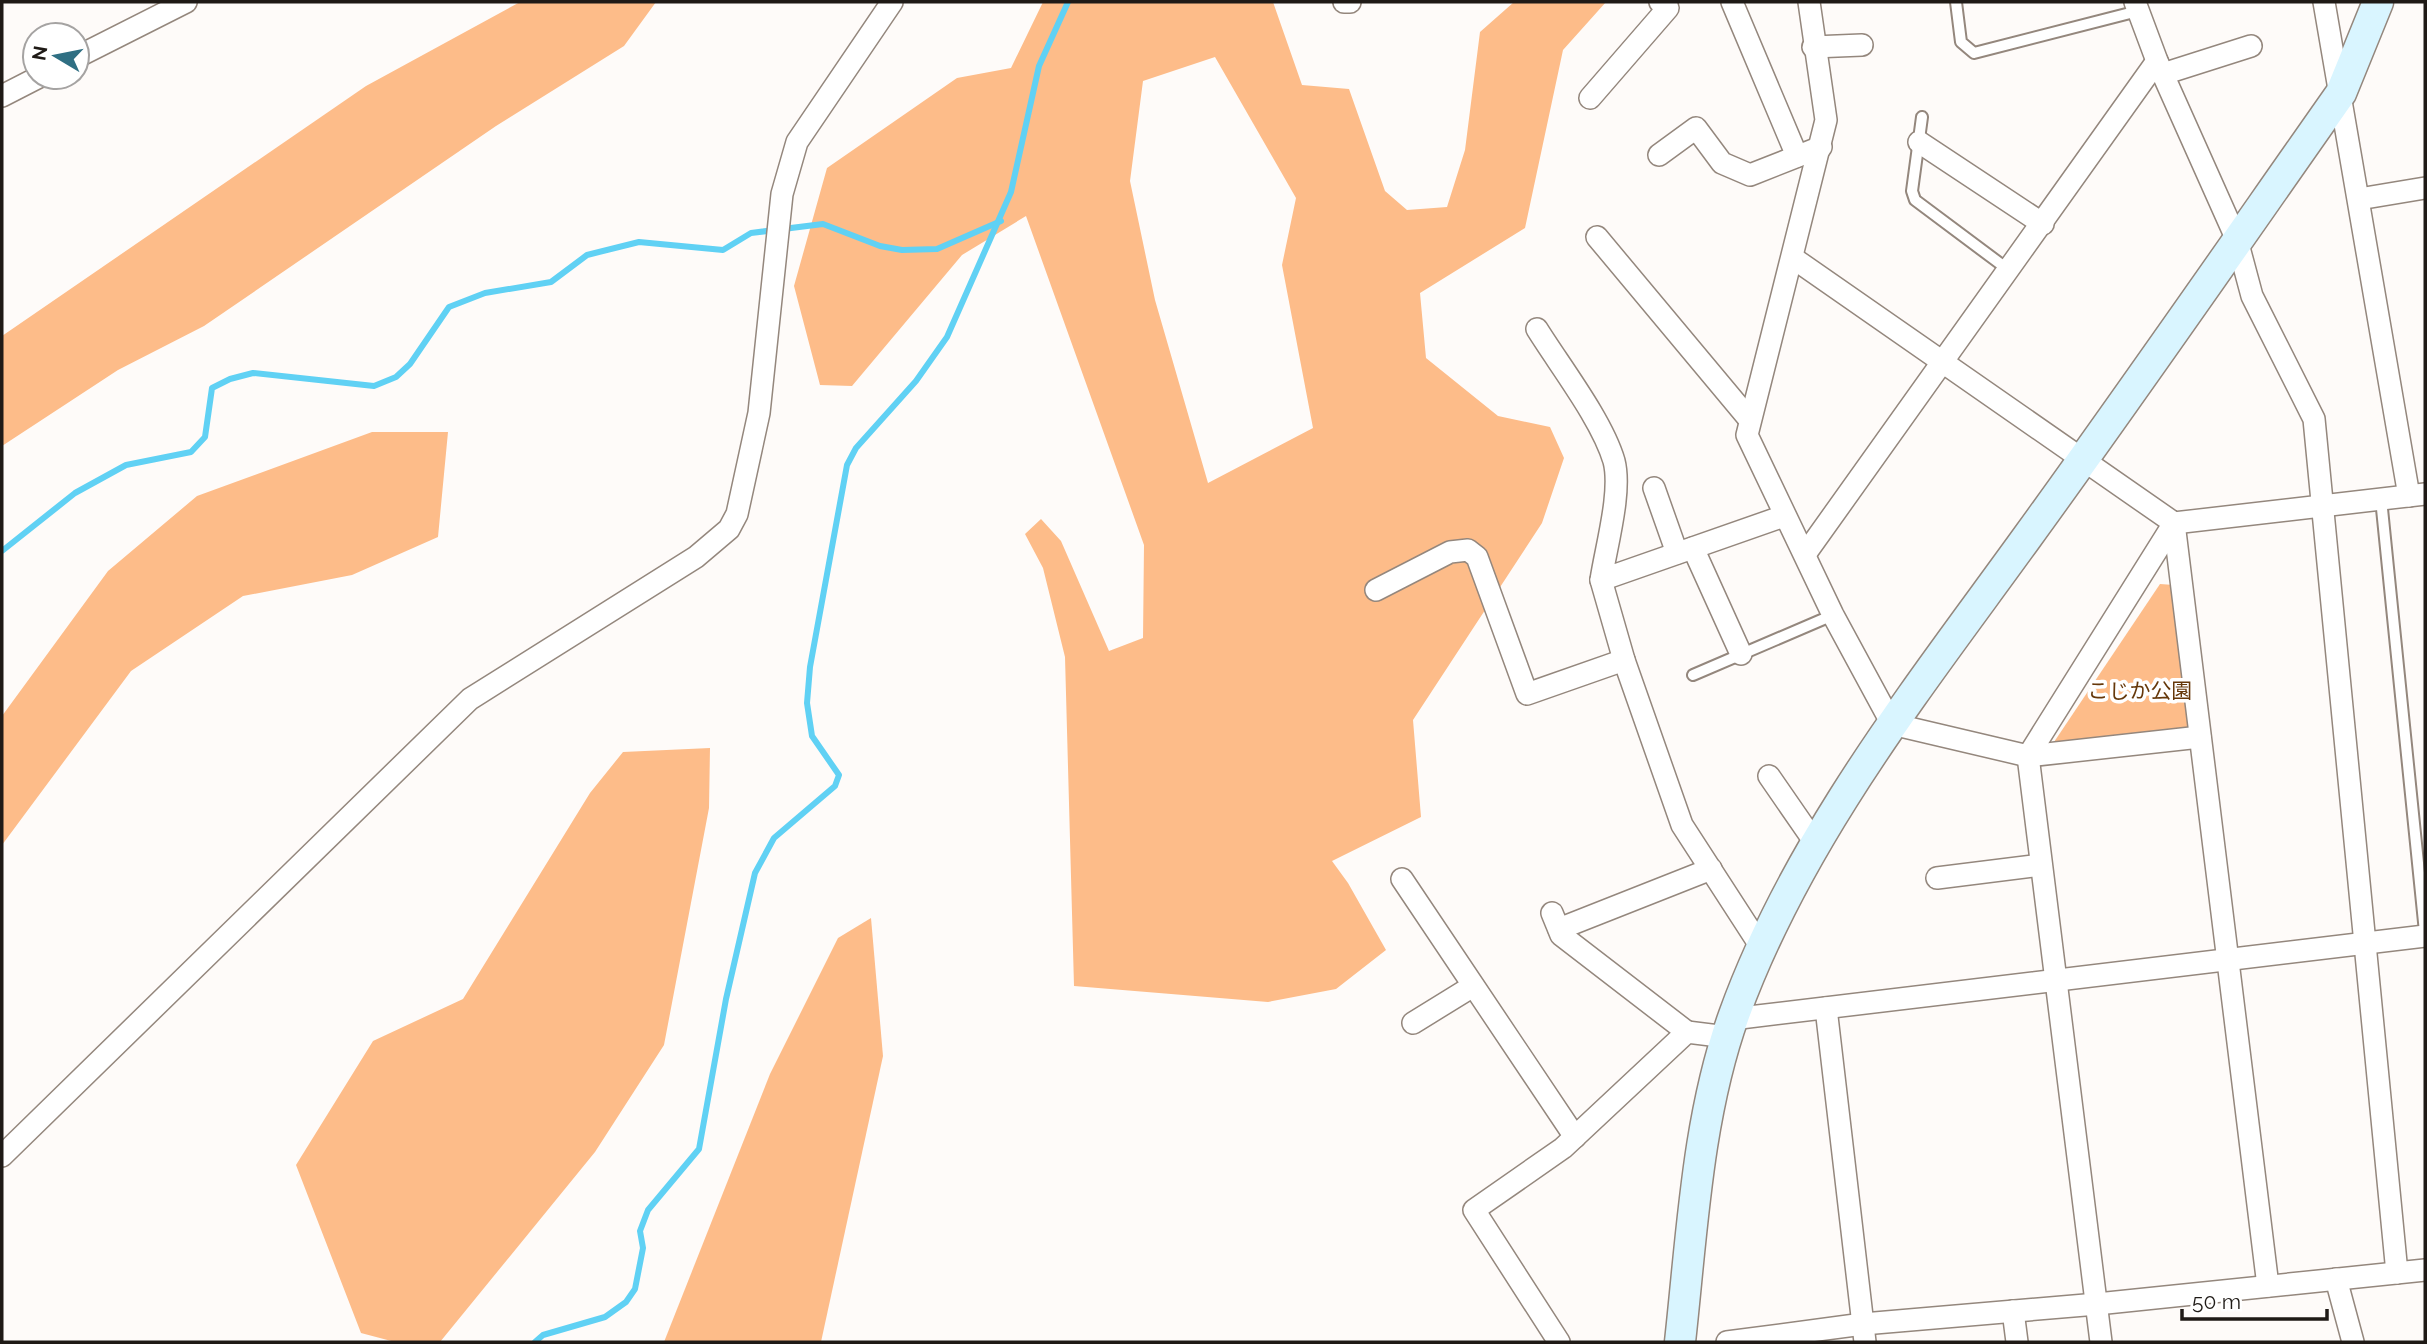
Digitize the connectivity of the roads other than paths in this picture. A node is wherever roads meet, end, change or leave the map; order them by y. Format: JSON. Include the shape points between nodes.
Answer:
{"nodes":[{"id":1,"x":186,"y":2,"type":"edge"},
{"id":2,"x":892,"y":2,"type":"edge"},
{"id":3,"x":1344,"y":2,"type":"edge"},
{"id":4,"x":1350,"y":2,"type":"edge"},
{"id":5,"x":1660,"y":2,"type":"edge"},
{"id":6,"x":1732,"y":2,"type":"edge"},
{"id":7,"x":1808,"y":2,"type":"edge"},
{"id":8,"x":1956,"y":2,"type":"edge"},
{"id":9,"x":2324,"y":2,"type":"edge"},
{"id":10,"x":2378,"y":2,"type":"edge"},
{"id":11,"x":2136,"y":6,"type":"edge"},
{"id":12,"x":1863,"y":45,"type":"dead end"},
{"id":13,"x":2251,"y":46,"type":"dead end"},
{"id":14,"x":1813,"y":47,"type":"junction"},
{"id":15,"x":91,"y":50,"type":"edge"},
{"id":16,"x":2160,"y":67,"type":"junction"},
{"id":17,"x":21,"y":86,"type":"edge"},
{"id":18,"x":2341,"y":93,"type":"junction"},
{"id":19,"x":2,"y":96,"type":"edge"},
{"id":20,"x":1590,"y":98,"type":"dead end"},
{"id":21,"x":1922,"y":117,"type":"dead end"},
{"id":22,"x":1919,"y":142,"type":"junction"},
{"id":23,"x":1821,"y":147,"type":"junction"},
{"id":24,"x":1659,"y":155,"type":"dead end"},
{"id":25,"x":1797,"y":156,"type":"junction"},
{"id":26,"x":2425,"y":188,"type":"edge"},
{"id":27,"x":2359,"y":199,"type":"junction"},
{"id":28,"x":2043,"y":224,"type":"junction"},
{"id":29,"x":1597,"y":237,"type":"dead end"},
{"id":30,"x":2237,"y":240,"type":"junction"},
{"id":31,"x":1793,"y":258,"type":"junction"},
{"id":32,"x":2010,"y":271,"type":"junction"},
{"id":33,"x":1537,"y":329,"type":"dead end"},
{"id":34,"x":1943,"y":363,"type":"junction"},
{"id":35,"x":1749,"y":419,"type":"junction"},
{"id":36,"x":2083,"y":460,"type":"junction"},
{"id":37,"x":1654,"y":488,"type":"dead end"},
{"id":38,"x":2417,"y":495,"type":"edge"},
{"id":39,"x":2381,"y":499,"type":"junction"},
{"id":40,"x":2322,"y":506,"type":"junction"},
{"id":41,"x":1784,"y":516,"type":"junction"},
{"id":42,"x":2174,"y":523,"type":"junction"},
{"id":43,"x":1685,"y":551,"type":"junction"},
{"id":44,"x":1806,"y":553,"type":"junction"},
{"id":45,"x":1601,"y":580,"type":"junction"},
{"id":46,"x":1376,"y":590,"type":"dead end"},
{"id":47,"x":1833,"y":615,"type":"junction"},
{"id":48,"x":1741,"y":654,"type":"junction"},
{"id":49,"x":1625,"y":660,"type":"junction"},
{"id":50,"x":1693,"y":675,"type":"dead end"},
{"id":51,"x":1892,"y":723,"type":"junction"},
{"id":52,"x":2200,"y":737,"type":"junction"},
{"id":53,"x":2028,"y":756,"type":"junction"},
{"id":54,"x":1769,"y":776,"type":"dead end"},
{"id":55,"x":1816,"y":844,"type":"junction"},
{"id":56,"x":2041,"y":865,"type":"junction"},
{"id":57,"x":1711,"y":869,"type":"junction"},
{"id":58,"x":1937,"y":878,"type":"dead end"},
{"id":59,"x":1402,"y":880,"type":"dead end"},
{"id":60,"x":2425,"y":934,"type":"edge"},
{"id":61,"x":2364,"y":944,"type":"junction"},
{"id":62,"x":1761,"y":947,"type":"junction"},
{"id":63,"x":2228,"y":960,"type":"junction"},
{"id":64,"x":2056,"y":981,"type":"junction"},
{"id":65,"x":1473,"y":986,"type":"junction"},
{"id":66,"x":1826,"y":1008,"type":"junction"},
{"id":67,"x":1413,"y":1023,"type":"dead end"},
{"id":68,"x":1730,"y":1028,"type":"junction"},
{"id":69,"x":1687,"y":1032,"type":"junction"},
{"id":70,"x":1575,"y":1137,"type":"junction"},
{"id":71,"x":2,"y":1156,"type":"edge"},
{"id":72,"x":2425,"y":1270,"type":"edge"},
{"id":73,"x":2397,"y":1273,"type":"junction"},
{"id":74,"x":2336,"y":1279,"type":"junction"},
{"id":75,"x":2268,"y":1286,"type":"junction"},
{"id":76,"x":2097,"y":1304,"type":"junction"},
{"id":77,"x":2013,"y":1311,"type":"junction"},
{"id":78,"x":1864,"y":1333,"type":"edge"},
{"id":79,"x":1559,"y":1342,"type":"edge"},
{"id":80,"x":1680,"y":1342,"type":"edge"},
{"id":81,"x":1727,"y":1342,"type":"edge"},
{"id":82,"x":2017,"y":1342,"type":"edge"},
{"id":83,"x":2101,"y":1342,"type":"edge"},
{"id":84,"x":2354,"y":1342,"type":"edge"}],
"edges":[{"from":1,"to":15,"type":"street"},
{"from":2,"to":71,"type":"street","via":[[797,142],[782,194],[759,413],[737,514],[729,529],[696,557],[470,699]]},
{"from":3,"to":4,"type":"street"},
{"from":5,"to":20,"type":"street","via":[[1668,8]]},
{"from":6,"to":25,"type":"street"},
{"from":7,"to":14,"type":"street"},
{"from":8,"to":11,"type":"lane","via":[[1961,42],[1974,53]]},
{"from":9,"to":18,"type":"street"},
{"from":10,"to":18,"type":"street"},
{"from":11,"to":16,"type":"street"},
{"from":12,"to":14,"type":"street"},
{"from":13,"to":16,"type":"street"},
{"from":14,"to":23,"type":"street","via":[[1826,120]]},
{"from":16,"to":28,"type":"street"},
{"from":16,"to":30,"type":"street"},
{"from":17,"to":19,"type":"street"},
{"from":18,"to":27,"type":"street"},
{"from":18,"to":30,"type":"street"},
{"from":21,"to":22,"type":"lane"},
{"from":22,"to":28,"type":"street"},
{"from":22,"to":32,"type":"lane","via":[[1912,191],[1915,201]]},
{"from":23,"to":25,"type":"street"},
{"from":23,"to":31,"type":"street"},
{"from":24,"to":25,"type":"street","via":[[1696,128],[1722,163],[1750,175]]},
{"from":26,"to":27,"type":"street"},
{"from":27,"to":38,"type":"street"},
{"from":28,"to":32,"type":"street"},
{"from":29,"to":35,"type":"street"},
{"from":30,"to":36,"type":"street"},
{"from":30,"to":40,"type":"street","via":[[2252,296],[2314,419]]},
{"from":31,"to":34,"type":"street"},
{"from":31,"to":35,"type":"street"},
{"from":32,"to":34,"type":"street"},
{"from":33,"to":45,"type":"street","via":[[1601,432],[1614,462],[1615,489]]},
{"from":34,"to":36,"type":"street"},
{"from":34,"to":44,"type":"street"},
{"from":35,"to":41,"type":"street","via":[[1747,435]]},
{"from":36,"to":42,"type":"street"},
{"from":36,"to":51,"type":"street"},
{"from":37,"to":43,"type":"street"},
{"from":38,"to":39,"type":"street"},
{"from":39,"to":40,"type":"street"},
{"from":39,"to":60,"type":"lane"},
{"from":40,"to":42,"type":"street"},
{"from":40,"to":61,"type":"street"},
{"from":41,"to":43,"type":"street"},
{"from":41,"to":44,"type":"street"},
{"from":42,"to":52,"type":"street"},
{"from":42,"to":53,"type":"street"},
{"from":43,"to":45,"type":"street"},
{"from":43,"to":48,"type":"street"},
{"from":44,"to":47,"type":"street"},
{"from":45,"to":49,"type":"street"},
{"from":46,"to":49,"type":"street","via":[[1450,552],[1468,550],[1477,557],[1527,694]]},
{"from":47,"to":48,"type":"lane"},
{"from":47,"to":51,"type":"street"},
{"from":48,"to":50,"type":"lane"},
{"from":49,"to":57,"type":"street","via":[[1682,825]]},
{"from":51,"to":53,"type":"street"},
{"from":51,"to":55,"type":"street"},
{"from":52,"to":53,"type":"street"},
{"from":52,"to":63,"type":"street"},
{"from":53,"to":56,"type":"street"},
{"from":54,"to":55,"type":"street"},
{"from":55,"to":62,"type":"street"},
{"from":56,"to":58,"type":"street"},
{"from":56,"to":64,"type":"street"},
{"from":57,"to":62,"type":"street"},
{"from":57,"to":69,"type":"street","via":[[1555,921],[1561,935]]},
{"from":59,"to":65,"type":"street"},
{"from":60,"to":61,"type":"street"},
{"from":61,"to":63,"type":"street"},
{"from":61,"to":73,"type":"street"},
{"from":62,"to":68,"type":"street"},
{"from":63,"to":64,"type":"street"},
{"from":63,"to":75,"type":"street"},
{"from":64,"to":66,"type":"street"},
{"from":64,"to":76,"type":"street"},
{"from":65,"to":67,"type":"street"},
{"from":65,"to":70,"type":"street"},
{"from":66,"to":68,"type":"street"},
{"from":66,"to":78,"type":"street"},
{"from":68,"to":69,"type":"street"},
{"from":68,"to":80,"type":"street","via":[[1703,1150]]},
{"from":69,"to":70,"type":"street"},
{"from":70,"to":79,"type":"street","via":[[1474,1210]]},
{"from":72,"to":73,"type":"street"},
{"from":73,"to":74,"type":"street"},
{"from":74,"to":75,"type":"street"},
{"from":74,"to":84,"type":"street"},
{"from":75,"to":76,"type":"street"},
{"from":76,"to":77,"type":"street"},
{"from":76,"to":83,"type":"street"},
{"from":77,"to":78,"type":"street"},
{"from":77,"to":82,"type":"street"},
{"from":78,"to":81,"type":"street"}]}
